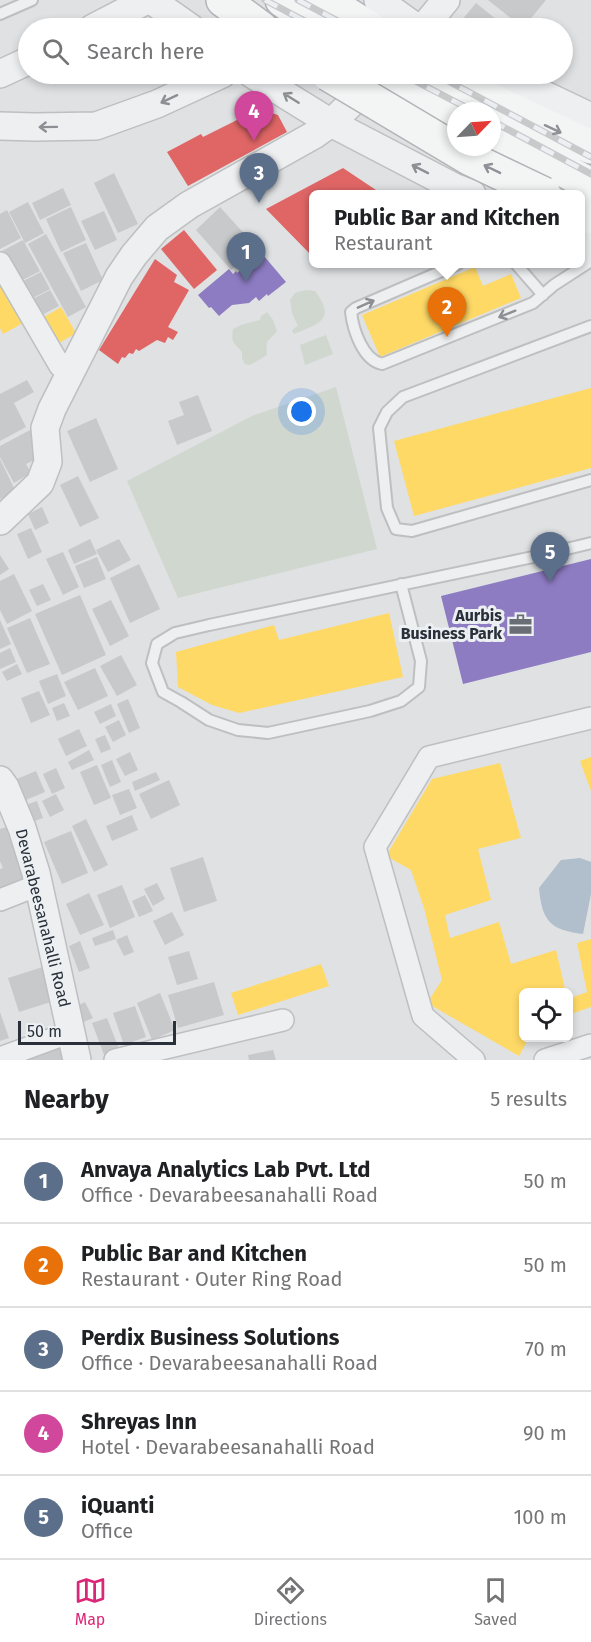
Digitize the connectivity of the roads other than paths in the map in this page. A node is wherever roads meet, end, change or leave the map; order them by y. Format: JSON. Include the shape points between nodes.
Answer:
{"nodes":[{"id":1,"x":32,"y":0,"type":"edge"},
{"id":2,"x":149,"y":0,"type":"edge"},
{"id":3,"x":223,"y":0,"type":"edge"},
{"id":4,"x":282,"y":0,"type":"edge"},
{"id":5,"x":325,"y":0,"type":"edge"},
{"id":6,"x":378,"y":0,"type":"edge"},
{"id":7,"x":446,"y":0,"type":"edge"},
{"id":8,"x":0,"y":14,"type":"edge"},
{"id":9,"x":113,"y":18,"type":"edge"},
{"id":10,"x":176,"y":18,"type":"edge"},
{"id":11,"x":247,"y":18,"type":"edge"},
{"id":12,"x":308,"y":18,"type":"edge"},
{"id":13,"x":353,"y":18,"type":"edge"},
{"id":14,"x":403,"y":18,"type":"edge"},
{"id":15,"x":431,"y":18,"type":"edge"},
{"id":16,"x":18,"y":66,"type":"edge"},
{"id":17,"x":0,"y":74,"type":"edge"},
{"id":18,"x":200,"y":84,"type":"edge"},
{"id":19,"x":268,"y":84,"type":"edge"},
{"id":20,"x":345,"y":84,"type":"edge"},
{"id":21,"x":373,"y":84,"type":"edge"},
{"id":22,"x":403,"y":84,"type":"edge"},
{"id":23,"x":463,"y":84,"type":"edge"},
{"id":24,"x":522,"y":84,"type":"edge"},
{"id":25,"x":447,"y":107,"type":"edge"},
{"id":26,"x":591,"y":117,"type":"edge"},
{"id":27,"x":331,"y":123,"type":"junction"},
{"id":28,"x":0,"y":126,"type":"edge"},
{"id":29,"x":501,"y":137,"type":"edge"},
{"id":30,"x":591,"y":147,"type":"edge"},
{"id":31,"x":461,"y":190,"type":"edge"},
{"id":32,"x":534,"y":190,"type":"edge"},
{"id":33,"x":584,"y":190,"type":"edge"},
{"id":34,"x":586,"y":191,"type":"edge"},
{"id":35,"x":591,"y":217,"type":"edge"},
{"id":36,"x":0,"y":263,"type":"edge"},
{"id":37,"x":449,"y":268,"type":"edge"},
{"id":38,"x":519,"y":268,"type":"edge"},
{"id":39,"x":580,"y":268,"type":"edge"},
{"id":40,"x":543,"y":295,"type":"junction"},
{"id":41,"x":591,"y":326,"type":"edge"},
{"id":42,"x":70,"y":373,"type":"junction"},
{"id":43,"x":591,"y":480,"type":"edge"},
{"id":44,"x":0,"y":521,"type":"edge"},
{"id":45,"x":591,"y":543,"type":"edge"},
{"id":46,"x":401,"y":584,"type":"junction"},
{"id":47,"x":591,"y":718,"type":"edge"},
{"id":48,"x":0,"y":780,"type":"edge"},
{"id":49,"x":6,"y":808,"type":"edge"},
{"id":50,"x":38,"y":885,"type":"junction"},
{"id":51,"x":0,"y":900,"type":"edge"},
{"id":52,"x":283,"y":1020,"type":"dead end"},
{"id":53,"x":71,"y":1032,"type":"junction"},
{"id":54,"x":591,"y":1045,"type":"edge"},
{"id":55,"x":0,"y":1058,"type":"edge"},
{"id":56,"x":77,"y":1060,"type":"edge"},
{"id":57,"x":115,"y":1060,"type":"edge"},
{"id":58,"x":474,"y":1060,"type":"edge"},
{"id":59,"x":544,"y":1060,"type":"edge"}],
"edges":[{"from":1,"to":8,"type":"lane"},
{"from":2,"to":9,"type":"street"},
{"from":2,"to":10,"type":"street"},
{"from":3,"to":11,"type":"highway"},
{"from":4,"to":12,"type":"highway"},
{"from":5,"to":13,"type":"highway"},
{"from":6,"to":14,"type":"street"},
{"from":7,"to":15,"type":"street"},
{"from":16,"to":17,"type":"street"},
{"from":18,"to":28,"type":"street","one_way":true,"via":[[96,126]]},
{"from":27,"to":19,"type":"street","one_way":true},
{"from":32,"to":20,"type":"highway","one_way":true,"bridge":true,"via":[[469,158]]},
{"from":21,"to":27,"type":"street"},
{"from":22,"to":25,"type":"highway"},
{"from":23,"to":30,"type":"highway","one_way":true},
{"from":24,"to":26,"type":"street"},
{"from":31,"to":27,"type":"street","one_way":true},
{"from":27,"to":42,"type":"street","via":[[156,228],[119,277]]},
{"from":29,"to":33,"type":"highway"},
{"from":34,"to":35,"type":"highway"},
{"from":36,"to":42,"type":"street","via":[[60,366]]},
{"from":40,"to":37,"type":"lane","one_way":true,"via":[[533,303],[382,364],[376,363],[359,341],[351,312]]},
{"from":38,"to":40,"type":"lane"},
{"from":39,"to":40,"type":"lane"},
{"from":41,"to":43,"type":"lane","via":[[403,397],[387,412],[379,428],[387,508],[396,529],[412,531]]},
{"from":42,"to":44,"type":"street","via":[[45,428],[48,462],[40,483]]},
{"from":45,"to":46,"type":"lane"},
{"from":46,"to":46,"type":"lane","via":[[175,633],[157,644],[152,663],[163,692],[209,720],[238,730],[268,733],[401,701],[419,687],[421,660]]},
{"from":47,"to":58,"type":"street","via":[[429,757],[375,847],[423,1016]]},
{"from":48,"to":49,"type":"street","name":"Devarabeesanahalli Road","via":[[5,787]]},
{"from":49,"to":50,"type":"street","name":"Devarabeesanahalli Road","via":[[22,828]]},
{"from":50,"to":51,"type":"street"},
{"from":50,"to":53,"type":"street","name":"Devarabeesanahalli Road"},
{"from":52,"to":57,"type":"street"},
{"from":53,"to":55,"type":"street"},
{"from":53,"to":56,"type":"street","name":"Devarabeesanahalli Road"},
{"from":54,"to":59,"type":"street"}]}
